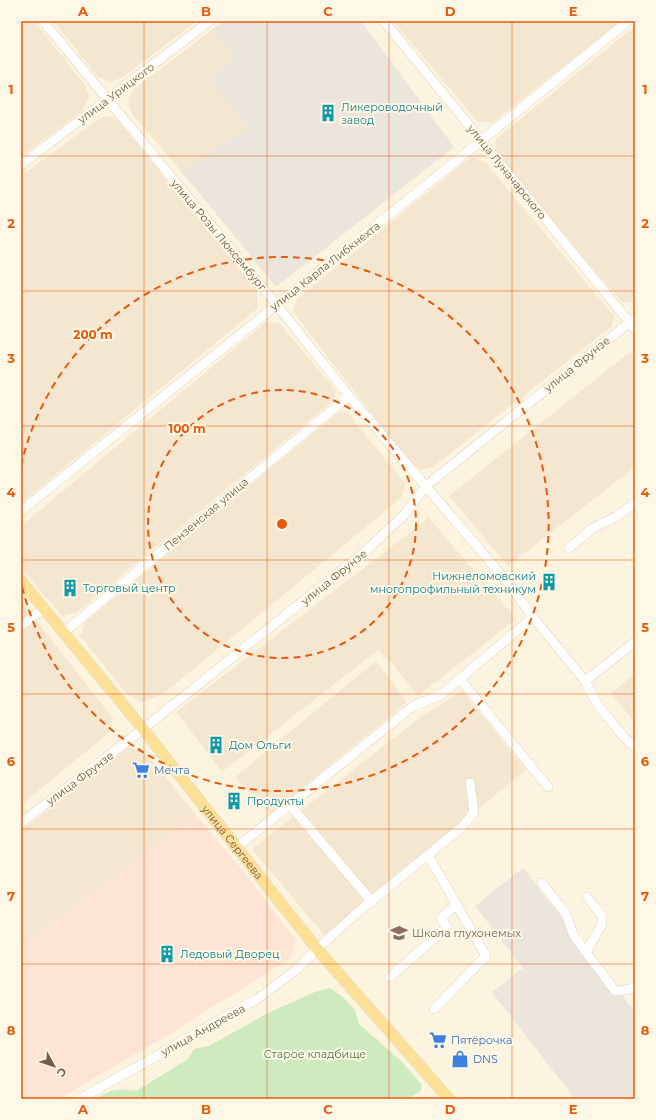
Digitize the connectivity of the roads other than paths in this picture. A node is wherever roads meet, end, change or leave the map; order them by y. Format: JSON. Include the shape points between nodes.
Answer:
{"nodes":[{"id":1,"x":44,"y":21,"type":"edge"},
{"id":2,"x":210,"y":21,"type":"edge"},
{"id":3,"x":384,"y":21,"type":"edge"},
{"id":4,"x":628,"y":21,"type":"edge"},
{"id":5,"x":107,"y":100,"type":"junction"},
{"id":6,"x":482,"y":141,"type":"junction"},
{"id":7,"x":21,"y":165,"type":"edge"},
{"id":8,"x":276,"y":304,"type":"junction"},
{"id":9,"x":633,"y":323,"type":"edge"},
{"id":10,"x":349,"y":396,"type":"junction"},
{"id":11,"x":426,"y":486,"type":"junction"},
{"id":12,"x":635,"y":503,"type":"edge"},
{"id":13,"x":21,"y":511,"type":"edge"},
{"id":14,"x":569,"y":548,"type":"dead end"},
{"id":15,"x":21,"y":581,"type":"edge"},
{"id":16,"x":43,"y":609,"type":"junction"},
{"id":17,"x":533,"y":617,"type":"junction"},
{"id":18,"x":21,"y":626,"type":"edge"},
{"id":19,"x":63,"y":633,"type":"junction"},
{"id":20,"x":635,"y":642,"type":"edge"},
{"id":21,"x":460,"y":679,"type":"junction"},
{"id":22,"x":585,"y":681,"type":"junction"},
{"id":23,"x":143,"y":729,"type":"junction"},
{"id":24,"x":635,"y":746,"type":"edge"},
{"id":25,"x":470,"y":783,"type":"dead end"},
{"id":26,"x":548,"y":787,"type":"dead end"},
{"id":27,"x":290,"y":805,"type":"junction"},
{"id":28,"x":21,"y":823,"type":"edge"},
{"id":29,"x":237,"y":847,"type":"junction"},
{"id":30,"x":428,"y":855,"type":"junction"},
{"id":31,"x":542,"y":883,"type":"dead end"},
{"id":32,"x":587,"y":897,"type":"dead end"},
{"id":33,"x":372,"y":902,"type":"junction"},
{"id":34,"x":457,"y":904,"type":"junction"},
{"id":35,"x":317,"y":949,"type":"junction"},
{"id":36,"x":586,"y":952,"type":"junction"},
{"id":37,"x":390,"y":977,"type":"dead end"},
{"id":38,"x":635,"y":986,"type":"edge"},
{"id":39,"x":434,"y":1009,"type":"dead end"},
{"id":40,"x":80,"y":1099,"type":"edge"},
{"id":41,"x":449,"y":1099,"type":"edge"}],
"edges":[{"from":1,"to":5,"type":"street","name":"улица Розы Люксембург"},
{"from":2,"to":5,"type":"street","name":"улица Урицкого"},
{"from":3,"to":6,"type":"street","name":"улица Луначарского"},
{"from":4,"to":6,"type":"street","name":"улица Карла Либкнехта"},
{"from":5,"to":7,"type":"street","name":"улица Урицкого"},
{"from":5,"to":8,"type":"street","name":"улица Розы Люксембург"},
{"from":6,"to":8,"type":"street","name":"улица Карла Либкнехта"},
{"from":6,"to":9,"type":"street","name":"улица Луначарского"},
{"from":8,"to":10,"type":"street","name":"улица Розы Люксембург"},
{"from":8,"to":13,"type":"street","name":"улица Карла Либкнехта"},
{"from":9,"to":11,"type":"street","name":"улица Фрунзе"},
{"from":10,"to":11,"type":"street","name":"улица Розы Люксембург"},
{"from":10,"to":19,"type":"street","name":"Пензенская улица"},
{"from":11,"to":17,"type":"street","name":"улица Розы Люксембург","via":[[509,584]]},
{"from":11,"to":23,"type":"street","name":"улица Фрунзе","via":[[404,515],[368,549]]},
{"from":12,"to":14,"type":"street","via":[[616,517],[593,528]]},
{"from":15,"to":16,"type":"main road","name":"улица Сергеева"},
{"from":16,"to":18,"type":"street"},
{"from":16,"to":19,"type":"main road","name":"улица Сергеева"},
{"from":17,"to":21,"type":"street"},
{"from":17,"to":22,"type":"street","name":"улица Розы Люксембург"},
{"from":19,"to":23,"type":"main road","name":"улица Сергеева"},
{"from":20,"to":22,"type":"street"},
{"from":21,"to":26,"type":"street"},
{"from":21,"to":27,"type":"street","via":[[442,694],[412,707]]},
{"from":22,"to":24,"type":"street","name":"улица Розы Люксембург","via":[[599,707]]},
{"from":23,"to":28,"type":"street","name":"улица Фрунзе"},
{"from":23,"to":29,"type":"main road","name":"улица Сергеева"},
{"from":25,"to":30,"type":"street","name":"улица Андреева","via":[[474,812],[462,827]]},
{"from":27,"to":29,"type":"street"},
{"from":27,"to":33,"type":"street"},
{"from":29,"to":35,"type":"main road","name":"улица Сергеева"},
{"from":30,"to":33,"type":"street","name":"улица Андреева"},
{"from":30,"to":34,"type":"street"},
{"from":31,"to":36,"type":"street","via":[[566,914],[574,936]]},
{"from":32,"to":36,"type":"street","via":[[602,916],[602,924]]},
{"from":33,"to":35,"type":"street","name":"улица Андреева"},
{"from":34,"to":37,"type":"street","via":[[441,918],[447,927]]},
{"from":34,"to":39,"type":"street","via":[[486,956]]},
{"from":35,"to":40,"type":"street","name":"улица Андреева","via":[[295,971],[257,999]]},
{"from":35,"to":41,"type":"main road","name":"улица Сергеева"},
{"from":36,"to":38,"type":"street","via":[[616,991],[632,989]]}]}
